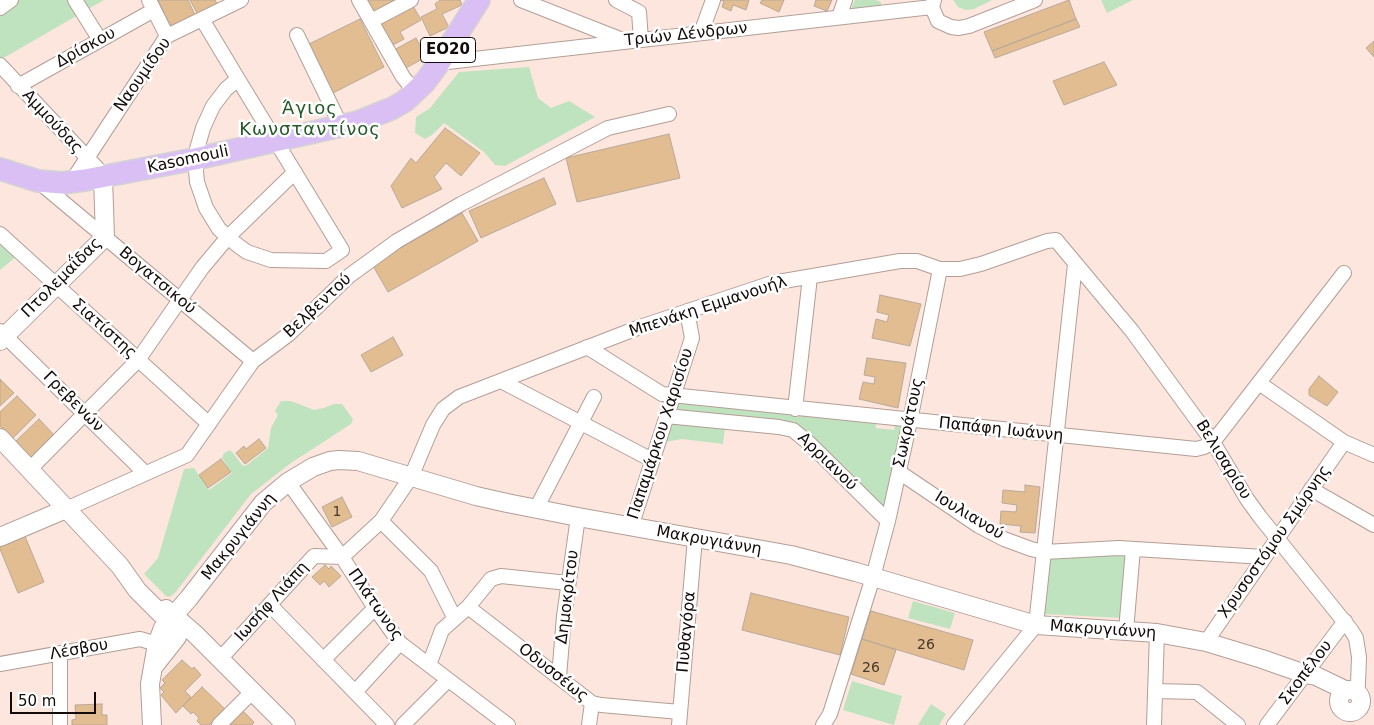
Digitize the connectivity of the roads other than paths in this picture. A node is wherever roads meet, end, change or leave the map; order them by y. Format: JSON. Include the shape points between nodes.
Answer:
{"nodes":[{"id":1,"x":11,"y":0,"type":"edge"},
{"id":2,"x":75,"y":0,"type":"edge"},
{"id":3,"x":242,"y":0,"type":"edge"},
{"id":4,"x":359,"y":0,"type":"edge"},
{"id":5,"x":411,"y":0,"type":"edge"},
{"id":6,"x":521,"y":0,"type":"edge"},
{"id":7,"x":616,"y":0,"type":"edge"},
{"id":8,"x":713,"y":0,"type":"edge"},
{"id":9,"x":845,"y":0,"type":"edge"},
{"id":10,"x":913,"y":0,"type":"edge"},
{"id":11,"x":1035,"y":0,"type":"edge"},
{"id":12,"x":476,"y":1,"type":"edge"},
{"id":13,"x":933,"y":3,"type":"edge"},
{"id":14,"x":152,"y":5,"type":"edge"},
{"id":15,"x":895,"y":5,"type":"edge"},
{"id":16,"x":0,"y":8,"type":"edge"},
{"id":17,"x":839,"y":17,"type":"junction"},
{"id":18,"x":202,"y":20,"type":"junction"},
{"id":19,"x":371,"y":21,"type":"junction"},
{"id":20,"x":701,"y":33,"type":"junction"},
{"id":21,"x":297,"y":35,"type":"dead end"},
{"id":22,"x":167,"y":36,"type":"junction"},
{"id":23,"x":100,"y":40,"type":"junction"},
{"id":24,"x":641,"y":40,"type":"junction"},
{"id":25,"x":627,"y":42,"type":"junction"},
{"id":26,"x":440,"y":63,"type":"junction"},
{"id":27,"x":0,"y":65,"type":"edge"},
{"id":28,"x":238,"y":79,"type":"junction"},
{"id":29,"x":18,"y":86,"type":"junction"},
{"id":30,"x":414,"y":92,"type":"junction"},
{"id":31,"x":669,"y":114,"type":"dead end"},
{"id":32,"x":341,"y":126,"type":"junction"},
{"id":33,"x":276,"y":141,"type":"junction"},
{"id":34,"x":87,"y":158,"type":"junction"},
{"id":35,"x":195,"y":159,"type":"junction"},
{"id":36,"x":2,"y":168,"type":"edge"},
{"id":37,"x":295,"y":172,"type":"junction"},
{"id":38,"x":103,"y":178,"type":"junction"},
{"id":39,"x":38,"y":181,"type":"junction"},
{"id":40,"x":72,"y":181,"type":"junction"},
{"id":41,"x":0,"y":234,"type":"edge"},
{"id":42,"x":105,"y":237,"type":"junction"},
{"id":43,"x":228,"y":237,"type":"junction"},
{"id":44,"x":1056,"y":240,"type":"joint"},
{"id":45,"x":1075,"y":264,"type":"junction"},
{"id":46,"x":940,"y":269,"type":"junction"},
{"id":47,"x":1344,"y":273,"type":"dead end"},
{"id":48,"x":810,"y":277,"type":"junction"},
{"id":49,"x":56,"y":285,"type":"junction"},
{"id":50,"x":179,"y":299,"type":"junction"},
{"id":51,"x":686,"y":311,"type":"junction"},
{"id":52,"x":2,"y":336,"type":"edge"},
{"id":53,"x":587,"y":347,"type":"junction"},
{"id":54,"x":138,"y":360,"type":"junction"},
{"id":55,"x":253,"y":361,"type":"junction"},
{"id":56,"x":501,"y":381,"type":"junction"},
{"id":57,"x":1259,"y":383,"type":"junction"},
{"id":58,"x":673,"y":395,"type":"junction"},
{"id":59,"x":594,"y":397,"type":"dead end"},
{"id":60,"x":795,"y":409,"type":"junction"},
{"id":61,"x":85,"y":414,"type":"junction"},
{"id":62,"x":666,"y":416,"type":"junction"},
{"id":63,"x":910,"y":421,"type":"junction"},
{"id":64,"x":581,"y":423,"type":"junction"},
{"id":65,"x":208,"y":424,"type":"junction"},
{"id":66,"x":1057,"y":436,"type":"junction"},
{"id":67,"x":0,"y":438,"type":"edge"},
{"id":68,"x":1213,"y":442,"type":"junction"},
{"id":69,"x":1344,"y":442,"type":"junction"},
{"id":70,"x":1374,"y":454,"type":"edge"},
{"id":71,"x":652,"y":460,"type":"junction"},
{"id":72,"x":29,"y":470,"type":"junction"},
{"id":73,"x":899,"y":472,"type":"junction"},
{"id":74,"x":145,"y":474,"type":"junction"},
{"id":75,"x":411,"y":477,"type":"junction"},
{"id":76,"x":288,"y":482,"type":"junction"},
{"id":77,"x":1311,"y":489,"type":"junction"},
{"id":78,"x":66,"y":509,"type":"junction"},
{"id":79,"x":536,"y":509,"type":"junction"},
{"id":80,"x":578,"y":518,"type":"junction"},
{"id":81,"x":382,"y":520,"type":"junction"},
{"id":82,"x":888,"y":521,"type":"junction"},
{"id":83,"x":1374,"y":525,"type":"edge"},
{"id":84,"x":631,"y":527,"type":"junction"},
{"id":85,"x":0,"y":537,"type":"edge"},
{"id":86,"x":695,"y":538,"type":"junction"},
{"id":87,"x":1276,"y":540,"type":"junction"},
{"id":88,"x":1133,"y":549,"type":"junction"},
{"id":89,"x":1044,"y":552,"type":"junction"},
{"id":90,"x":342,"y":557,"type":"junction"},
{"id":91,"x":1264,"y":557,"type":"junction"},
{"id":92,"x":873,"y":577,"type":"junction"},
{"id":93,"x":568,"y":583,"type":"junction"},
{"id":94,"x":270,"y":605,"type":"junction"},
{"id":95,"x":468,"y":606,"type":"junction"},
{"id":96,"x":375,"y":608,"type":"junction"},
{"id":97,"x":454,"y":617,"type":"junction"},
{"id":98,"x":168,"y":621,"type":"junction"},
{"id":99,"x":1345,"y":621,"type":"junction"},
{"id":100,"x":1036,"y":625,"type":"junction"},
{"id":101,"x":1126,"y":631,"type":"junction"},
{"id":102,"x":1157,"y":633,"type":"junction"},
{"id":103,"x":1206,"y":642,"type":"junction"},
{"id":104,"x":400,"y":643,"type":"junction"},
{"id":105,"x":60,"y":653,"type":"junction"},
{"id":106,"x":220,"y":659,"type":"junction"},
{"id":107,"x":323,"y":660,"type":"junction"},
{"id":108,"x":0,"y":664,"type":"edge"},
{"id":109,"x":429,"y":666,"type":"junction"},
{"id":110,"x":1305,"y":674,"type":"junction"},
{"id":111,"x":559,"y":677,"type":"junction"},
{"id":112,"x":448,"y":680,"type":"junction"},
{"id":113,"x":1156,"y":691,"type":"junction"},
{"id":114,"x":252,"y":692,"type":"junction"},
{"id":115,"x":355,"y":692,"type":"junction"},
{"id":116,"x":592,"y":703,"type":"junction"},
{"id":117,"x":1356,"y":705,"type":"edge"},
{"id":118,"x":679,"y":718,"type":"edge"},
{"id":119,"x":830,"y":721,"type":"edge"},
{"id":120,"x":60,"y":725,"type":"edge"},
{"id":121,"x":152,"y":725,"type":"edge"},
{"id":122,"x":219,"y":725,"type":"edge"},
{"id":123,"x":286,"y":725,"type":"edge"},
{"id":124,"x":387,"y":725,"type":"edge"},
{"id":125,"x":403,"y":725,"type":"edge"},
{"id":126,"x":508,"y":725,"type":"edge"},
{"id":127,"x":589,"y":725,"type":"edge"},
{"id":128,"x":954,"y":725,"type":"edge"},
{"id":129,"x":1154,"y":725,"type":"edge"},
{"id":130,"x":1238,"y":725,"type":"edge"},
{"id":131,"x":1267,"y":725,"type":"edge"}],
"edges":[{"from":1,"to":16,"type":"street"},
{"from":2,"to":23,"type":"street"},
{"from":3,"to":18,"type":"street","name":"Ναουμίδου"},
{"from":4,"to":19,"type":"street"},
{"from":5,"to":19,"type":"street"},
{"from":6,"to":25,"type":"street"},
{"from":7,"to":24,"type":"street","via":[[639,12]]},
{"from":8,"to":20,"type":"street"},
{"from":9,"to":17,"type":"street"},
{"from":10,"to":13,"type":"street"},
{"from":11,"to":13,"type":"street","via":[[959,28],[938,21]]},
{"from":12,"to":26,"type":"main road","number":"ΕΟ20"},
{"from":13,"to":15,"type":"street","name":"Τριών Δένδρων"},
{"from":14,"to":22,"type":"street"},
{"from":14,"to":23,"type":"street","name":"Δρίσκου"},
{"from":15,"to":17,"type":"street","name":"Τριών Δένδρων"},
{"from":17,"to":20,"type":"street","name":"Τριών Δένδρων"},
{"from":18,"to":22,"type":"street","name":"Ναουμίδου"},
{"from":18,"to":28,"type":"street"},
{"from":19,"to":30,"type":"street"},
{"from":20,"to":24,"type":"street","name":"Τριών Δένδρων"},
{"from":21,"to":32,"type":"street"},
{"from":22,"to":34,"type":"street","name":"Ναουμίδου"},
{"from":23,"to":29,"type":"street","name":"Δρίσκου"},
{"from":24,"to":25,"type":"street","name":"Τριών Δένδρων"},
{"from":25,"to":26,"type":"street","name":"Τριών Δένδρων"},
{"from":26,"to":30,"type":"main road","number":"ΕΟ20"},
{"from":27,"to":29,"type":"street","name":"Αμμούδας"},
{"from":28,"to":33,"type":"street"},
{"from":28,"to":35,"type":"street","via":[[213,106]]},
{"from":29,"to":34,"type":"street","name":"Αμμούδας"},
{"from":30,"to":32,"type":"main road","name":"Kasomouli","number":"ΕΟ20","via":[[393,108]]},
{"from":31,"to":55,"type":"street","name":"Βελβεντού","via":[[608,128],[419,228],[348,276],[289,334]]},
{"from":32,"to":33,"type":"main road","name":"Kasomouli","number":"ΕΟ20"},
{"from":33,"to":35,"type":"main road","name":"Kasomouli","number":"ΕΟ20"},
{"from":33,"to":37,"type":"street"},
{"from":34,"to":38,"type":"street","name":"Αμμούδας"},
{"from":34,"to":40,"type":"street","name":"Ναουμίδου"},
{"from":35,"to":38,"type":"main road","name":"Kasomouli","number":"ΕΟ20"},
{"from":35,"to":43,"type":"street","via":[[197,182],[206,208]]},
{"from":36,"to":39,"type":"main road","name":"Kasomouli","number":"ΕΟ20"},
{"from":36,"to":40,"type":"main road","name":"Kasomouli","number":"ΕΟ20"},
{"from":37,"to":43,"type":"street"},
{"from":37,"to":43,"type":"street","via":[[342,250],[326,261],[271,260],[247,252]]},
{"from":38,"to":40,"type":"main road","name":"Kasomouli","number":"ΕΟ20"},
{"from":38,"to":42,"type":"street","name":"Πτολεμαΐδας"},
{"from":39,"to":40,"type":"main road","name":"Kasomouli","number":"ΕΟ20"},
{"from":39,"to":42,"type":"street","name":"Βογατσικού"},
{"from":41,"to":49,"type":"street","name":"Σιατίστης"},
{"from":42,"to":49,"type":"street","name":"Πτολεμαΐδας"},
{"from":42,"to":50,"type":"street","name":"Βογατσικού"},
{"from":43,"to":50,"type":"street"},
{"from":44,"to":45,"type":"street","name":"Βελισαρίου"},
{"from":44,"to":46,"type":"street","name":"Μπενάκη Εμμανουήλ","via":[[981,264]]},
{"from":45,"to":66,"type":"street"},
{"from":45,"to":68,"type":"street","name":"Βελισαρίου","via":[[1132,331]]},
{"from":46,"to":48,"type":"street","name":"Μπενάκη Εμμανουήλ","via":[[917,261],[900,261]]},
{"from":46,"to":63,"type":"street","name":"Σωκράτους"},
{"from":47,"to":57,"type":"street"},
{"from":48,"to":51,"type":"street","name":"Μπενάκη Εμμανουήλ","via":[[772,283]]},
{"from":48,"to":60,"type":"street"},
{"from":49,"to":52,"type":"street","name":"Πτολεμαΐδας"},
{"from":49,"to":54,"type":"street","name":"Σιατίστης"},
{"from":50,"to":54,"type":"street"},
{"from":50,"to":55,"type":"street","name":"Βογατσικού"},
{"from":51,"to":53,"type":"street","name":"Μπενάκη Εμμανουήλ"},
{"from":51,"to":58,"type":"street","name":"Παπαμάρκου Χαρισίου","via":[[692,338]]},
{"from":52,"to":61,"type":"street","name":"Γρεβενών"},
{"from":53,"to":56,"type":"street","name":"Μπενάκη Εμμανουήλ"},
{"from":53,"to":58,"type":"street","name":"Παπάφη Ιωάννη","via":[[662,394]]},
{"from":54,"to":61,"type":"street"},
{"from":54,"to":65,"type":"street","name":"Σιατίστης"},
{"from":55,"to":65,"type":"street","name":"Βελβεντού"},
{"from":56,"to":64,"type":"street"},
{"from":56,"to":75,"type":"street","name":"Μπενάκη Εμμανουήλ","via":[[459,397],[443,410],[433,425]]},
{"from":57,"to":68,"type":"street"},
{"from":57,"to":69,"type":"street"},
{"from":58,"to":60,"type":"street","name":"Παπάφη Ιωάννη"},
{"from":58,"to":62,"type":"street","name":"Παπαμάρκου Χαρισίου"},
{"from":59,"to":64,"type":"street"},
{"from":60,"to":63,"type":"street","name":"Παπάφη Ιωάννη"},
{"from":61,"to":72,"type":"street"},
{"from":61,"to":74,"type":"street","name":"Γρεβενών"},
{"from":62,"to":71,"type":"street","name":"Παπαμάρκου Χαρισίου"},
{"from":62,"to":82,"type":"street","name":"Αρριανού","via":[[793,430]]},
{"from":63,"to":66,"type":"street","name":"Παπάφη Ιωάννη"},
{"from":63,"to":73,"type":"street","name":"Σωκράτους"},
{"from":64,"to":71,"type":"street"},
{"from":64,"to":79,"type":"street"},
{"from":65,"to":74,"type":"street","name":"Βελβεντού","via":[[187,455]]},
{"from":66,"to":68,"type":"street","name":"Παπάφη Ιωάννη","via":[[1187,450]]},
{"from":66,"to":89,"type":"street"},
{"from":67,"to":72,"type":"street"},
{"from":68,"to":87,"type":"street","name":"Βελισαρίου"},
{"from":69,"to":70,"type":"street"},
{"from":69,"to":77,"type":"street","name":"Χρυσοστόμου Σμύρνης"},
{"from":71,"to":84,"type":"street","name":"Παπαμάρκου Χαρισίου"},
{"from":72,"to":78,"type":"street"},
{"from":73,"to":82,"type":"street","name":"Σωκράτους"},
{"from":73,"to":89,"type":"street","name":"Ιουλιανού","via":[[988,531]]},
{"from":74,"to":78,"type":"street","name":"Βελβεντού"},
{"from":75,"to":76,"type":"street","name":"Μακρυγιάννη","via":[[358,461],[339,460],[313,467]]},
{"from":75,"to":79,"type":"street","name":"Μακρυγιάννη"},
{"from":75,"to":81,"type":"street"},
{"from":76,"to":90,"type":"street","name":"Πλάτωνος"},
{"from":76,"to":98,"type":"street","name":"Μακρυγιάννη","via":[[253,514]]},
{"from":77,"to":83,"type":"street"},
{"from":77,"to":87,"type":"street","name":"Χρυσοστόμου Σμύρνης"},
{"from":78,"to":85,"type":"street","name":"Βελβεντού"},
{"from":78,"to":98,"type":"street","via":[[120,566],[136,578]]},
{"from":79,"to":80,"type":"street","name":"Μακρυγιάννη"},
{"from":80,"to":84,"type":"street","name":"Μακρυγιάννη"},
{"from":80,"to":93,"type":"street","name":"Δημοκρίτου"},
{"from":81,"to":90,"type":"street"},
{"from":81,"to":97,"type":"street","via":[[431,571]]},
{"from":82,"to":92,"type":"street","name":"Σωκράτους"},
{"from":84,"to":86,"type":"street","name":"Μακρυγιάννη"},
{"from":86,"to":92,"type":"street","name":"Μακρυγιάννη","via":[[791,555]]},
{"from":86,"to":118,"type":"street","name":"Πυθαγόρα"},
{"from":87,"to":91,"type":"street","name":"Χρυσοστόμου Σμύρνης"},
{"from":87,"to":99,"type":"street","name":"Βελισαρίου"},
{"from":88,"to":89,"type":"street"},
{"from":88,"to":91,"type":"street"},
{"from":88,"to":101,"type":"street"},
{"from":89,"to":100,"type":"street"},
{"from":90,"to":94,"type":"street","name":"Ιωσήφ Λιάπη","via":[[314,556]]},
{"from":90,"to":96,"type":"street","name":"Πλάτωνος"},
{"from":91,"to":103,"type":"street","name":"Χρυσοστόμου Σμύρνης"},
{"from":92,"to":100,"type":"street","name":"Μακρυγιάννη"},
{"from":92,"to":119,"type":"street","name":"Σωκράτους"},
{"from":93,"to":95,"type":"street","via":[[495,577]]},
{"from":93,"to":111,"type":"street","name":"Δημοκρίτου"},
{"from":94,"to":106,"type":"street","name":"Ιωσήφ Λιάπη"},
{"from":94,"to":107,"type":"street"},
{"from":95,"to":97,"type":"street"},
{"from":95,"to":111,"type":"street","name":"Οδυσσέως"},
{"from":96,"to":104,"type":"street","name":"Πλάτωνος"},
{"from":96,"to":107,"type":"street"},
{"from":97,"to":109,"type":"street","via":[[442,630]]},
{"from":98,"to":105,"type":"street","name":"Λέσβου","via":[[140,639]]},
{"from":98,"to":106,"type":"street","via":[[195,634]]},
{"from":98,"to":121,"type":"street","via":[[150,684]]},
{"from":99,"to":110,"type":"street","name":"Σκοπέλου"},
{"from":99,"to":117,"type":"street","name":"Βελισαρίου","via":[[1356,638],[1359,664]]},
{"from":100,"to":101,"type":"street","name":"Μακρυγιάννη"},
{"from":100,"to":128,"type":"street"},
{"from":101,"to":102,"type":"street","name":"Μακρυγιάννη"},
{"from":102,"to":103,"type":"street","name":"Μακρυγιάννη"},
{"from":102,"to":113,"type":"street"},
{"from":103,"to":110,"type":"street","name":"Μακρυγιάννη"},
{"from":104,"to":109,"type":"street","name":"Πλάτωνος"},
{"from":104,"to":115,"type":"street"},
{"from":105,"to":108,"type":"street","name":"Λέσβου"},
{"from":105,"to":120,"type":"street"},
{"from":106,"to":114,"type":"street"},
{"from":107,"to":115,"type":"street"},
{"from":109,"to":112,"type":"street","name":"Πλάτωνος"},
{"from":110,"to":117,"type":"street","name":"Μακρυγιάννη","via":[[1316,676]]},
{"from":110,"to":131,"type":"street","name":"Σκοπέλου"},
{"from":111,"to":116,"type":"street","name":"Οδυσσέως"},
{"from":112,"to":125,"type":"street"},
{"from":112,"to":126,"type":"street","name":"Πλάτωνος"},
{"from":113,"to":129,"type":"street"},
{"from":113,"to":130,"type":"street","via":[[1197,692]]},
{"from":114,"to":122,"type":"street"},
{"from":114,"to":123,"type":"street"},
{"from":115,"to":124,"type":"street"},
{"from":116,"to":118,"type":"street","name":"Οδυσσέως"},
{"from":116,"to":127,"type":"street"}]}
